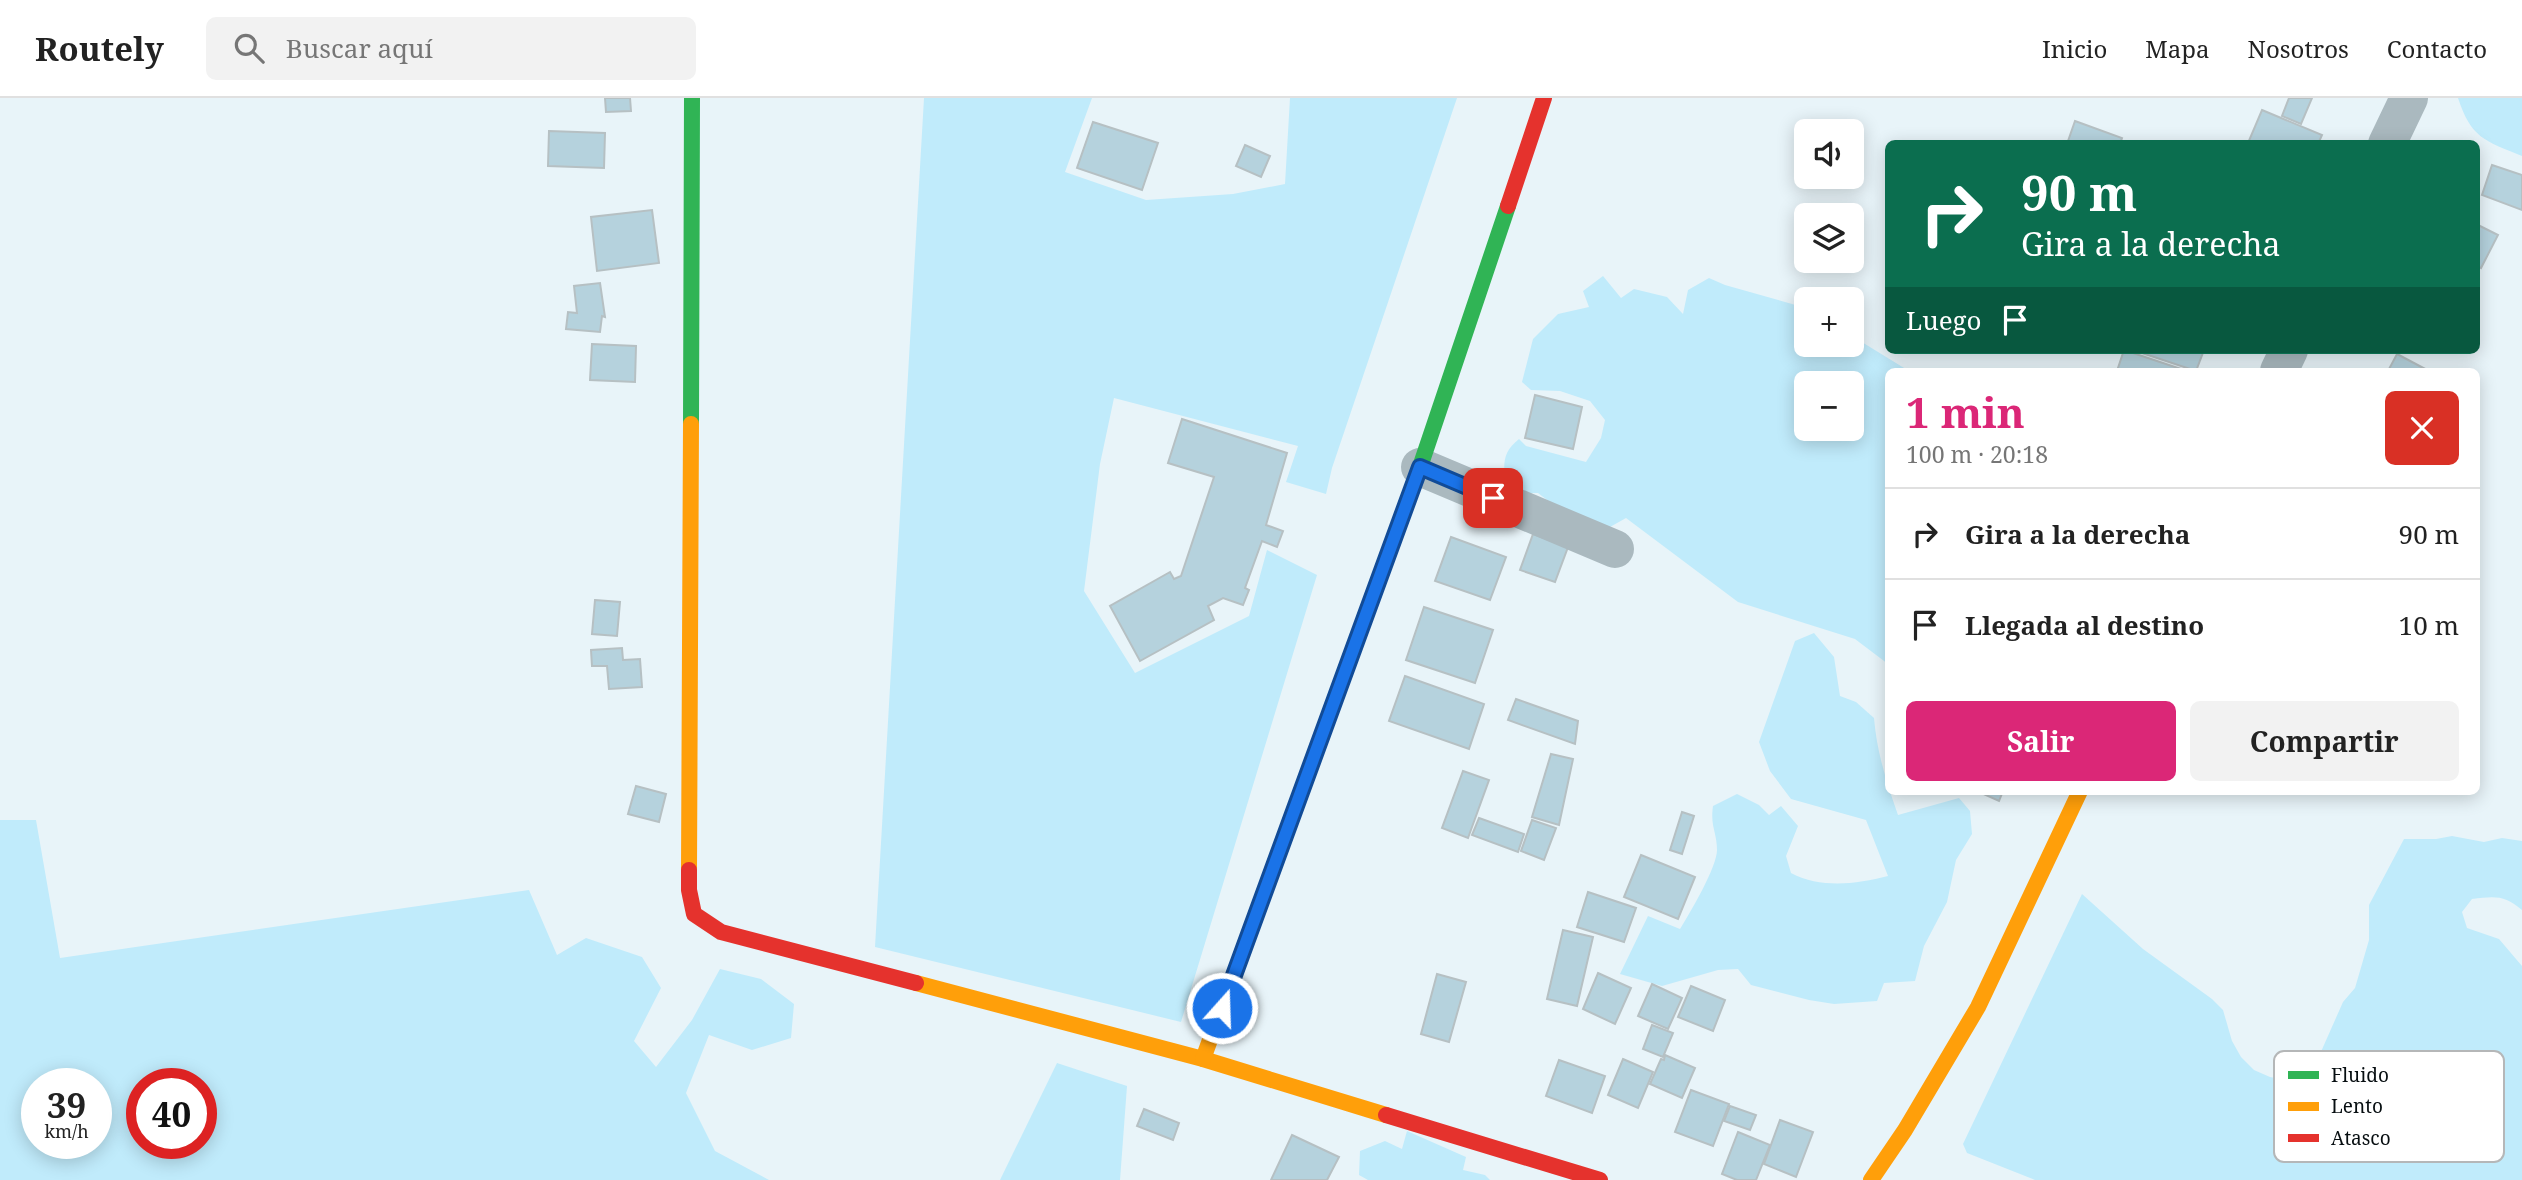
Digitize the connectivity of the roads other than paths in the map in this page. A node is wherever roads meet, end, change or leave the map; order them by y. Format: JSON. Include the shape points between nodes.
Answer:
{"nodes":[{"id":1,"x":692,"y":98,"type":"edge"},
{"id":2,"x":1544,"y":98,"type":"edge"},
{"id":3,"x":2409,"y":98,"type":"edge"},
{"id":4,"x":2389,"y":140,"type":"edge"},
{"id":5,"x":1420,"y":467,"type":"junction"},
{"id":6,"x":1615,"y":549,"type":"dead end"},
{"id":7,"x":2078,"y":795,"type":"edge"},
{"id":8,"x":1203,"y":1059,"type":"junction"},
{"id":9,"x":1600,"y":1180,"type":"edge"},
{"id":10,"x":1871,"y":1180,"type":"edge"}],
"edges":[{"from":1,"to":8,"type":"street","via":[[689,890],[694,914],[721,932]]},
{"from":2,"to":5,"type":"street"},
{"from":3,"to":4,"type":"street"},
{"from":5,"to":6,"type":"street"},
{"from":5,"to":8,"type":"street"},
{"from":7,"to":10,"type":"street","via":[[1978,1007]]},
{"from":8,"to":9,"type":"street"}]}
